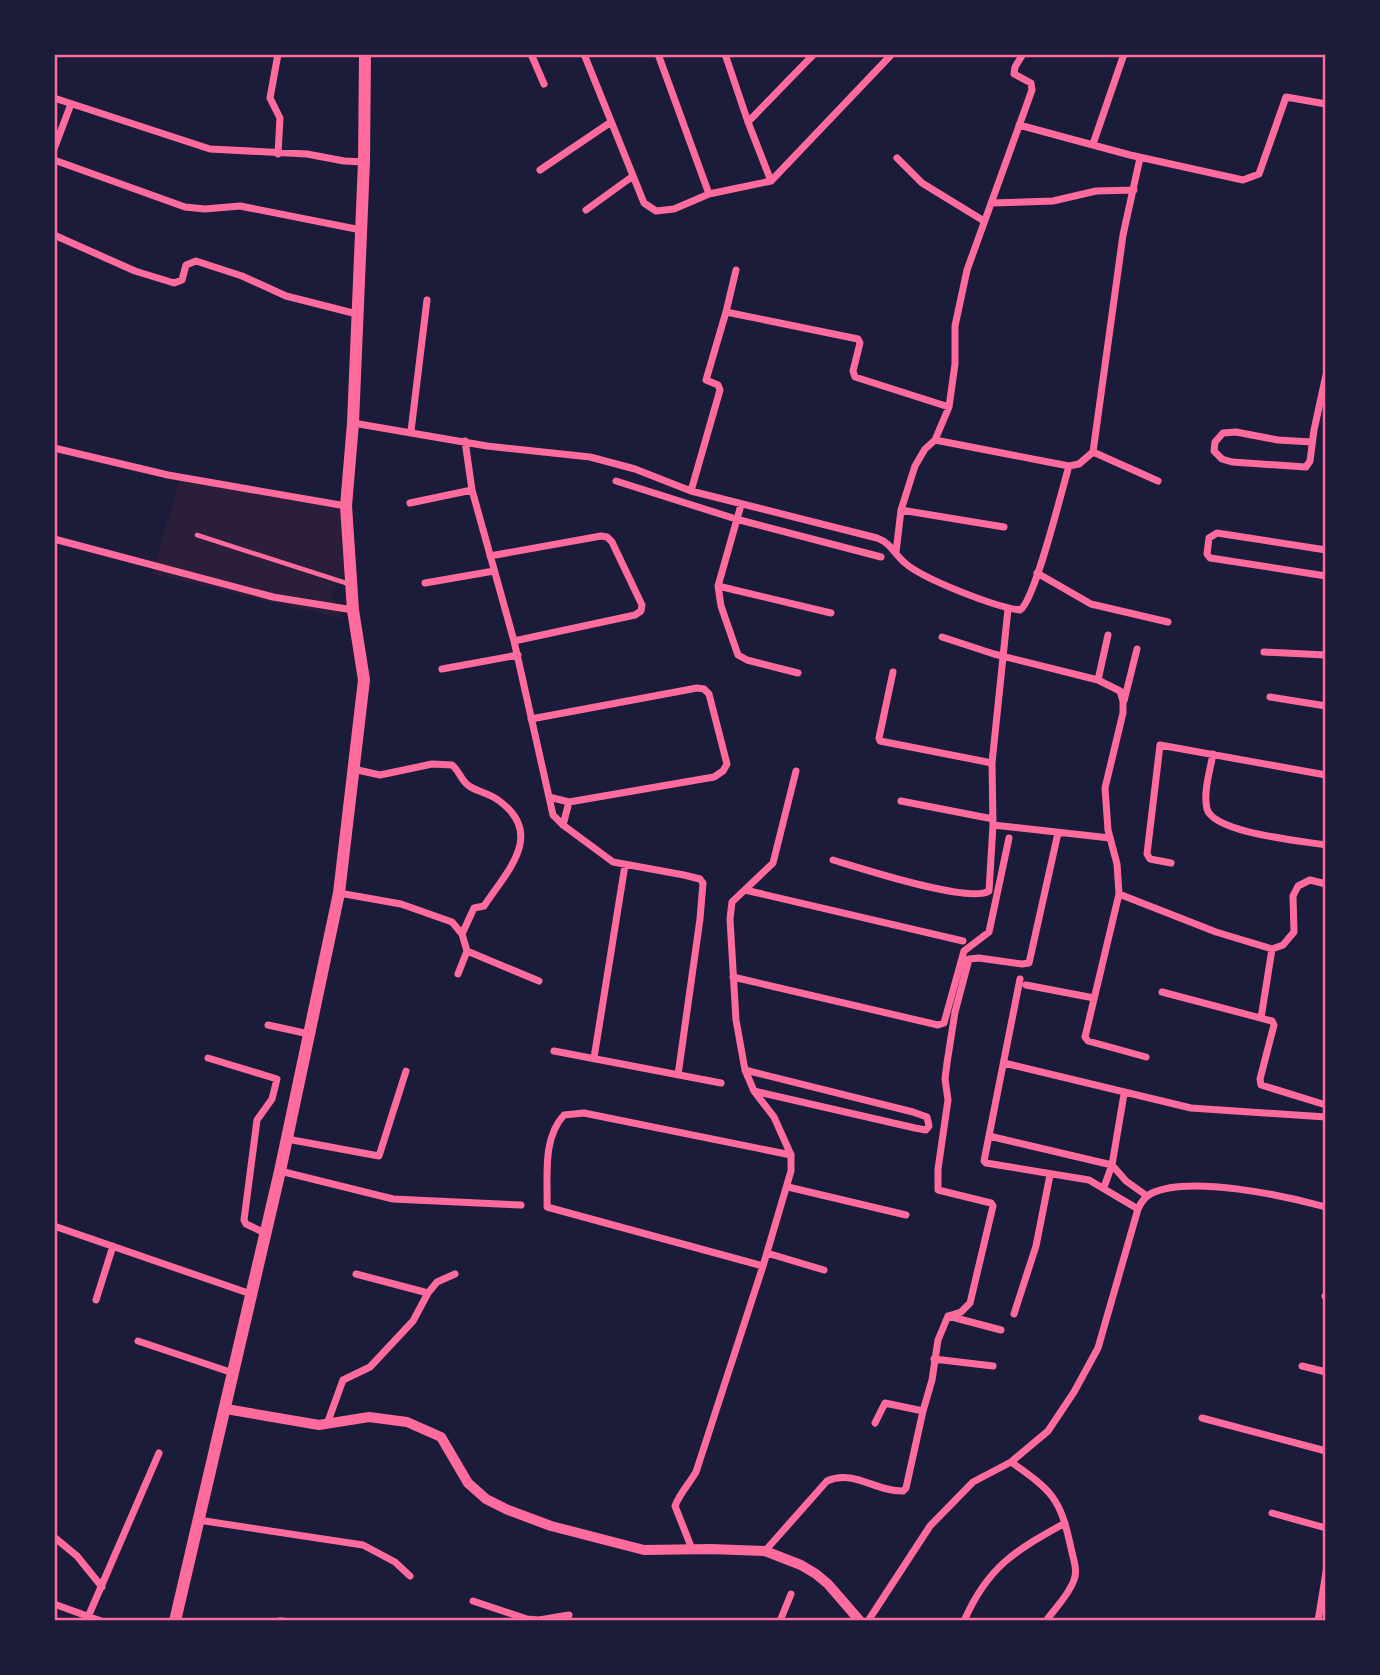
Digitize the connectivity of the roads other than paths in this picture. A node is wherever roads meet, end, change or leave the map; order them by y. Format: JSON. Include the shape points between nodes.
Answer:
{"nodes":[{"id":1,"x":278,"y":54,"type":"edge"},
{"id":2,"x":365,"y":54,"type":"edge"},
{"id":3,"x":531,"y":54,"type":"edge"},
{"id":4,"x":584,"y":54,"type":"edge"},
{"id":5,"x":658,"y":54,"type":"edge"},
{"id":6,"x":725,"y":54,"type":"edge"},
{"id":7,"x":814,"y":54,"type":"edge"},
{"id":8,"x":892,"y":54,"type":"edge"},
{"id":9,"x":1023,"y":54,"type":"edge"},
{"id":10,"x":1125,"y":54,"type":"edge"},
{"id":11,"x":544,"y":83,"type":"dead end"},
{"id":12,"x":54,"y":98,"type":"edge"},
{"id":13,"x":71,"y":104,"type":"junction"},
{"id":14,"x":1326,"y":104,"type":"edge"},
{"id":15,"x":611,"y":122,"type":"junction"},
{"id":16,"x":748,"y":122,"type":"junction"},
{"id":17,"x":1019,"y":125,"type":"junction"},
{"id":18,"x":1093,"y":144,"type":"junction"},
{"id":19,"x":54,"y":149,"type":"edge"},
{"id":20,"x":278,"y":154,"type":"junction"},
{"id":21,"x":897,"y":158,"type":"dead end"},
{"id":22,"x":1140,"y":158,"type":"junction"},
{"id":23,"x":54,"y":160,"type":"edge"},
{"id":24,"x":364,"y":162,"type":"junction"},
{"id":25,"x":540,"y":170,"type":"dead end"},
{"id":26,"x":633,"y":176,"type":"junction"},
{"id":27,"x":771,"y":181,"type":"junction"},
{"id":28,"x":1134,"y":190,"type":"junction"},
{"id":29,"x":709,"y":194,"type":"junction"},
{"id":30,"x":991,"y":203,"type":"junction"},
{"id":31,"x":586,"y":210,"type":"dead end"},
{"id":32,"x":984,"y":221,"type":"junction"},
{"id":33,"x":361,"y":230,"type":"junction"},
{"id":34,"x":54,"y":235,"type":"edge"},
{"id":35,"x":736,"y":270,"type":"dead end"},
{"id":36,"x":427,"y":300,"type":"dead end"},
{"id":37,"x":726,"y":312,"type":"junction"},
{"id":38,"x":357,"y":314,"type":"junction"},
{"id":39,"x":1326,"y":375,"type":"edge"},
{"id":40,"x":949,"y":407,"type":"junction"},
{"id":41,"x":353,"y":423,"type":"junction"},
{"id":42,"x":411,"y":431,"type":"junction"},
{"id":43,"x":935,"y":440,"type":"junction"},
{"id":44,"x":465,"y":441,"type":"junction"},
{"id":45,"x":1312,"y":442,"type":"junction"},
{"id":46,"x":54,"y":448,"type":"edge"},
{"id":47,"x":1093,"y":452,"type":"junction"},
{"id":48,"x":1069,"y":466,"type":"junction"},
{"id":49,"x":617,"y":481,"type":"dead end"},
{"id":50,"x":1158,"y":481,"type":"dead end"},
{"id":51,"x":471,"y":491,"type":"junction"},
{"id":52,"x":691,"y":491,"type":"junction"},
{"id":53,"x":410,"y":503,"type":"dead end"},
{"id":54,"x":741,"y":505,"type":"junction"},
{"id":55,"x":346,"y":506,"type":"junction"},
{"id":56,"x":901,"y":510,"type":"junction"},
{"id":57,"x":736,"y":519,"type":"junction"},
{"id":58,"x":1004,"y":527,"type":"dead end"},
{"id":59,"x":197,"y":536,"type":"dead end"},
{"id":60,"x":54,"y":538,"type":"edge"},
{"id":61,"x":1326,"y":550,"type":"edge"},
{"id":62,"x":896,"y":553,"type":"junction"},
{"id":63,"x":490,"y":556,"type":"junction"},
{"id":64,"x":881,"y":557,"type":"dead end"},
{"id":65,"x":494,"y":570,"type":"junction"},
{"id":66,"x":1037,"y":573,"type":"junction"},
{"id":67,"x":1326,"y":576,"type":"edge"},
{"id":68,"x":425,"y":583,"type":"dead end"},
{"id":69,"x":350,"y":584,"type":"junction"},
{"id":70,"x":719,"y":586,"type":"junction"},
{"id":71,"x":1008,"y":609,"type":"junction"},
{"id":72,"x":353,"y":610,"type":"junction"},
{"id":73,"x":831,"y":613,"type":"dead end"},
{"id":74,"x":1168,"y":622,"type":"dead end"},
{"id":75,"x":1108,"y":635,"type":"dead end"},
{"id":76,"x":942,"y":637,"type":"dead end"},
{"id":77,"x":514,"y":641,"type":"junction"},
{"id":78,"x":1136,"y":649,"type":"dead end"},
{"id":79,"x":1264,"y":652,"type":"dead end"},
{"id":80,"x":518,"y":655,"type":"junction"},
{"id":81,"x":1004,"y":656,"type":"junction"},
{"id":82,"x":1326,"y":656,"type":"edge"},
{"id":83,"x":442,"y":669,"type":"dead end"},
{"id":84,"x":893,"y":671,"type":"dead end"},
{"id":85,"x":798,"y":673,"type":"dead end"},
{"id":86,"x":1098,"y":680,"type":"junction"},
{"id":87,"x":1270,"y":697,"type":"dead end"},
{"id":88,"x":1124,"y":701,"type":"junction"},
{"id":89,"x":1326,"y":706,"type":"edge"},
{"id":90,"x":531,"y":719,"type":"junction"},
{"id":91,"x":1213,"y":754,"type":"junction"},
{"id":92,"x":992,"y":763,"type":"junction"},
{"id":93,"x":353,"y":769,"type":"junction"},
{"id":94,"x":796,"y":771,"type":"dead end"},
{"id":95,"x":1326,"y":775,"type":"edge"},
{"id":96,"x":549,"y":797,"type":"junction"},
{"id":97,"x":901,"y":801,"type":"dead end"},
{"id":98,"x":569,"y":802,"type":"junction"},
{"id":99,"x":993,"y":822,"type":"junction"},
{"id":100,"x":563,"y":825,"type":"junction"},
{"id":101,"x":1058,"y":833,"type":"junction"},
{"id":102,"x":1009,"y":838,"type":"dead end"},
{"id":103,"x":1110,"y":838,"type":"junction"},
{"id":104,"x":1326,"y":845,"type":"edge"},
{"id":105,"x":833,"y":860,"type":"dead end"},
{"id":106,"x":1171,"y":863,"type":"dead end"},
{"id":107,"x":625,"y":865,"type":"junction"},
{"id":108,"x":1326,"y":884,"type":"edge"},
{"id":109,"x":746,"y":890,"type":"junction"},
{"id":110,"x":339,"y":893,"type":"junction"},
{"id":111,"x":1119,"y":894,"type":"junction"},
{"id":112,"x":462,"y":934,"type":"junction"},
{"id":113,"x":962,"y":941,"type":"dead end"},
{"id":114,"x":1272,"y":949,"type":"junction"},
{"id":115,"x":467,"y":951,"type":"junction"},
{"id":116,"x":458,"y":974,"type":"dead end"},
{"id":117,"x":733,"y":977,"type":"junction"},
{"id":118,"x":539,"y":981,"type":"dead end"},
{"id":119,"x":1162,"y":992,"type":"dead end"},
{"id":120,"x":1094,"y":998,"type":"junction"},
{"id":121,"x":1261,"y":1018,"type":"junction"},
{"id":122,"x":268,"y":1025,"type":"dead end"},
{"id":123,"x":310,"y":1034,"type":"junction"},
{"id":124,"x":554,"y":1051,"type":"dead end"},
{"id":125,"x":1146,"y":1057,"type":"dead end"},
{"id":126,"x":208,"y":1058,"type":"dead end"},
{"id":127,"x":594,"y":1058,"type":"junction"},
{"id":128,"x":1004,"y":1063,"type":"junction"},
{"id":129,"x":745,"y":1070,"type":"junction"},
{"id":130,"x":406,"y":1071,"type":"dead end"},
{"id":131,"x":678,"y":1075,"type":"junction"},
{"id":132,"x":721,"y":1083,"type":"dead end"},
{"id":133,"x":754,"y":1091,"type":"junction"},
{"id":134,"x":1124,"y":1094,"type":"junction"},
{"id":135,"x":1326,"y":1105,"type":"edge"},
{"id":136,"x":1326,"y":1117,"type":"edge"},
{"id":137,"x":989,"y":1136,"type":"junction"},
{"id":138,"x":287,"y":1139,"type":"junction"},
{"id":139,"x":791,"y":1155,"type":"junction"},
{"id":140,"x":1112,"y":1165,"type":"junction"},
{"id":141,"x":280,"y":1171,"type":"junction"},
{"id":142,"x":1050,"y":1175,"type":"junction"},
{"id":143,"x":788,"y":1187,"type":"junction"},
{"id":144,"x":1104,"y":1187,"type":"junction"},
{"id":145,"x":1147,"y":1196,"type":"junction"},
{"id":146,"x":521,"y":1205,"type":"dead end"},
{"id":147,"x":1326,"y":1207,"type":"edge"},
{"id":148,"x":1138,"y":1209,"type":"junction"},
{"id":149,"x":906,"y":1215,"type":"dead end"},
{"id":150,"x":54,"y":1226,"type":"edge"},
{"id":151,"x":265,"y":1233,"type":"junction"},
{"id":152,"x":113,"y":1245,"type":"junction"},
{"id":153,"x":767,"y":1253,"type":"junction"},
{"id":154,"x":764,"y":1266,"type":"junction"},
{"id":155,"x":824,"y":1270,"type":"dead end"},
{"id":156,"x":356,"y":1274,"type":"dead end"},
{"id":157,"x":455,"y":1274,"type":"dead end"},
{"id":158,"x":428,"y":1293,"type":"junction"},
{"id":159,"x":251,"y":1294,"type":"junction"},
{"id":160,"x":96,"y":1300,"type":"dead end"},
{"id":161,"x":1014,"y":1314,"type":"dead end"},
{"id":162,"x":948,"y":1316,"type":"junction"},
{"id":163,"x":1001,"y":1330,"type":"dead end"},
{"id":164,"x":138,"y":1341,"type":"dead end"},
{"id":165,"x":934,"y":1359,"type":"junction"},
{"id":166,"x":993,"y":1366,"type":"dead end"},
{"id":167,"x":1303,"y":1366,"type":"dead end"},
{"id":168,"x":1326,"y":1372,"type":"edge"},
{"id":169,"x":233,"y":1373,"type":"junction"},
{"id":170,"x":226,"y":1409,"type":"junction"},
{"id":171,"x":923,"y":1411,"type":"junction"},
{"id":172,"x":1202,"y":1418,"type":"dead end"},
{"id":173,"x":875,"y":1423,"type":"dead end"},
{"id":174,"x":327,"y":1424,"type":"junction"},
{"id":175,"x":1326,"y":1451,"type":"edge"},
{"id":176,"x":159,"y":1453,"type":"dead end"},
{"id":177,"x":1011,"y":1462,"type":"junction"},
{"id":178,"x":1272,"y":1513,"type":"dead end"},
{"id":179,"x":198,"y":1520,"type":"junction"},
{"id":180,"x":1065,"y":1523,"type":"junction"},
{"id":181,"x":1326,"y":1528,"type":"edge"},
{"id":182,"x":54,"y":1537,"type":"edge"},
{"id":183,"x":692,"y":1549,"type":"junction"},
{"id":184,"x":765,"y":1551,"type":"junction"},
{"id":185,"x":1326,"y":1572,"type":"edge"},
{"id":186,"x":410,"y":1576,"type":"dead end"},
{"id":187,"x":102,"y":1587,"type":"junction"},
{"id":188,"x":791,"y":1594,"type":"dead end"},
{"id":189,"x":473,"y":1601,"type":"dead end"},
{"id":190,"x":54,"y":1604,"type":"edge"},
{"id":191,"x":569,"y":1615,"type":"dead end"},
{"id":192,"x":88,"y":1617,"type":"junction"},
{"id":193,"x":539,"y":1620,"type":"edge"},
{"id":194,"x":101,"y":1621,"type":"edge"},
{"id":195,"x":175,"y":1621,"type":"edge"},
{"id":196,"x":780,"y":1621,"type":"edge"},
{"id":197,"x":860,"y":1621,"type":"edge"},
{"id":198,"x":868,"y":1621,"type":"edge"},
{"id":199,"x":964,"y":1621,"type":"edge"},
{"id":200,"x":1046,"y":1621,"type":"edge"},
{"id":201,"x":1318,"y":1621,"type":"edge"}],
"edges":[{"from":1,"to":20,"type":"street","via":[[270,98],[280,118]]},
{"from":2,"to":24,"type":"main road"},
{"from":3,"to":11,"type":"street"},
{"from":4,"to":15,"type":"street"},
{"from":5,"to":29,"type":"street"},
{"from":6,"to":16,"type":"street"},
{"from":7,"to":16,"type":"street"},
{"from":8,"to":27,"type":"street"},
{"from":9,"to":17,"type":"street","via":[[1014,74],[1032,86]]},
{"from":10,"to":18,"type":"street"},
{"from":12,"to":13,"type":"street"},
{"from":13,"to":19,"type":"street"},
{"from":13,"to":20,"type":"street","via":[[210,149]]},
{"from":14,"to":22,"type":"street","via":[[1285,98],[1259,174],[1251,179]]},
{"from":15,"to":25,"type":"street"},
{"from":15,"to":26,"type":"street"},
{"from":16,"to":27,"type":"street"},
{"from":17,"to":18,"type":"street"},
{"from":17,"to":30,"type":"street"},
{"from":18,"to":22,"type":"street"},
{"from":20,"to":24,"type":"street"},
{"from":21,"to":32,"type":"street","via":[[922,184]]},
{"from":22,"to":28,"type":"street"},
{"from":23,"to":33,"type":"street","via":[[185,207],[240,206]]},
{"from":24,"to":33,"type":"main road"},
{"from":26,"to":29,"type":"street","via":[[644,203],[656,211],[674,209]]},
{"from":26,"to":31,"type":"street"},
{"from":27,"to":29,"type":"street"},
{"from":28,"to":30,"type":"street","via":[[1097,191],[1053,201]]},
{"from":28,"to":47,"type":"street","via":[[1123,234]]},
{"from":30,"to":32,"type":"street"},
{"from":32,"to":40,"type":"street","via":[[958,308]]},
{"from":33,"to":38,"type":"main road"},
{"from":34,"to":38,"type":"street","via":[[174,284],[182,280],[186,265],[196,261],[286,296]]},
{"from":35,"to":37,"type":"street"},
{"from":36,"to":42,"type":"street"},
{"from":37,"to":40,"type":"street","via":[[858,339],[855,377]]},
{"from":37,"to":52,"type":"street","via":[[706,380],[720,390]]},
{"from":38,"to":41,"type":"main road"},
{"from":39,"to":45,"type":"street"},
{"from":40,"to":43,"type":"street"},
{"from":41,"to":42,"type":"street"},
{"from":41,"to":55,"type":"main road"},
{"from":42,"to":44,"type":"street"},
{"from":43,"to":48,"type":"street"},
{"from":43,"to":56,"type":"street","via":[[915,466]]},
{"from":44,"to":51,"type":"street"},
{"from":44,"to":52,"type":"street","via":[[610,461]]},
{"from":45,"to":45,"type":"street","via":[[1223,433],[1214,451],[1232,462],[1306,467]]},
{"from":46,"to":55,"type":"street","via":[[168,475]]},
{"from":47,"to":48,"type":"street"},
{"from":47,"to":50,"type":"street"},
{"from":48,"to":66,"type":"street"},
{"from":49,"to":57,"type":"street"},
{"from":51,"to":53,"type":"street"},
{"from":51,"to":63,"type":"street"},
{"from":52,"to":54,"type":"street"},
{"from":54,"to":57,"type":"street"},
{"from":54,"to":62,"type":"street","via":[[877,538]]},
{"from":55,"to":69,"type":"main road"},
{"from":56,"to":58,"type":"street"},
{"from":56,"to":62,"type":"street"},
{"from":57,"to":64,"type":"street"},
{"from":57,"to":70,"type":"street"},
{"from":59,"to":69,"type":"lane"},
{"from":60,"to":72,"type":"street","via":[[273,597]]},
{"from":61,"to":67,"type":"street","via":[[1217,533],[1209,538],[1207,554]]},
{"from":62,"to":71,"type":"street","via":[[914,569]]},
{"from":63,"to":65,"type":"street"},
{"from":63,"to":77,"type":"street","via":[[607,537],[642,605],[635,615]]},
{"from":65,"to":68,"type":"street"},
{"from":65,"to":77,"type":"street"},
{"from":66,"to":71,"type":"street","via":[[1025,607]]},
{"from":66,"to":74,"type":"street","via":[[1091,604]]},
{"from":69,"to":72,"type":"main road"},
{"from":70,"to":73,"type":"street"},
{"from":70,"to":85,"type":"street","via":[[738,655]]},
{"from":71,"to":81,"type":"street"},
{"from":72,"to":93,"type":"main road","via":[[364,680]]},
{"from":75,"to":86,"type":"street"},
{"from":76,"to":81,"type":"street"},
{"from":77,"to":80,"type":"street"},
{"from":78,"to":88,"type":"street"},
{"from":79,"to":82,"type":"street"},
{"from":80,"to":83,"type":"street"},
{"from":80,"to":90,"type":"street"},
{"from":81,"to":86,"type":"street"},
{"from":81,"to":92,"type":"street"},
{"from":84,"to":92,"type":"street","via":[[880,741]]},
{"from":86,"to":88,"type":"street","via":[[1120,691]]},
{"from":87,"to":89,"type":"street"},
{"from":88,"to":103,"type":"street","via":[[1105,788]]},
{"from":90,"to":96,"type":"street"},
{"from":90,"to":98,"type":"street","via":[[697,688],[709,694],[727,764],[723,771],[714,777]]},
{"from":91,"to":95,"type":"street"},
{"from":91,"to":104,"type":"street","via":[[1206,806],[1212,818],[1232,828]]},
{"from":91,"to":106,"type":"street","via":[[1158,746],[1147,854],[1150,859]]},
{"from":92,"to":99,"type":"street"},
{"from":93,"to":110,"type":"main road"},
{"from":93,"to":112,"type":"street","via":[[380,775],[432,764],[452,765],[468,785],[496,798],[515,817],[521,845],[485,906],[474,908]]},
{"from":94,"to":109,"type":"street","via":[[773,863]]},
{"from":96,"to":98,"type":"street"},
{"from":96,"to":100,"type":"street","via":[[552,815]]},
{"from":97,"to":99,"type":"street"},
{"from":98,"to":100,"type":"street"},
{"from":99,"to":101,"type":"street"},
{"from":99,"to":105,"type":"street","via":[[991,887],[981,895]]},
{"from":100,"to":107,"type":"street","via":[[613,862]]},
{"from":101,"to":103,"type":"street"},
{"from":101,"to":162,"type":"street","via":[[1029,963],[969,959],[955,1012],[945,1079],[948,1100],[938,1190],[993,1206],[970,1303]]},
{"from":102,"to":117,"type":"street","via":[[989,932],[964,951],[944,1023]]},
{"from":103,"to":111,"type":"street"},
{"from":107,"to":127,"type":"street"},
{"from":107,"to":131,"type":"street","via":[[684,875],[703,883]]},
{"from":108,"to":114,"type":"street","via":[[1310,880],[1298,886],[1293,896],[1294,932],[1283,945]]},
{"from":109,"to":113,"type":"street"},
{"from":109,"to":117,"type":"street","via":[[730,907]]},
{"from":110,"to":112,"type":"street","via":[[401,904],[452,922]]},
{"from":110,"to":123,"type":"main road"},
{"from":111,"to":114,"type":"street"},
{"from":111,"to":120,"type":"street"},
{"from":112,"to":115,"type":"street"},
{"from":114,"to":121,"type":"street"},
{"from":115,"to":116,"type":"street"},
{"from":115,"to":118,"type":"street"},
{"from":117,"to":129,"type":"street"},
{"from":119,"to":121,"type":"street"},
{"from":120,"to":125,"type":"street","via":[[1088,1041]]},
{"from":120,"to":128,"type":"street","via":[[1023,982]]},
{"from":121,"to":135,"type":"street","via":[[1274,1025],[1261,1086]]},
{"from":122,"to":123,"type":"street"},
{"from":123,"to":138,"type":"main road"},
{"from":124,"to":127,"type":"street"},
{"from":126,"to":151,"type":"street","via":[[278,1079],[272,1099],[257,1120],[244,1220]]},
{"from":127,"to":131,"type":"street"},
{"from":128,"to":134,"type":"street"},
{"from":128,"to":137,"type":"street"},
{"from":129,"to":133,"type":"street"},
{"from":129,"to":133,"type":"street","via":[[914,1112],[927,1117],[929,1126],[926,1130],[915,1128]]},
{"from":130,"to":138,"type":"street","via":[[379,1156]]},
{"from":131,"to":132,"type":"street"},
{"from":133,"to":139,"type":"street","via":[[774,1117]]},
{"from":134,"to":136,"type":"street","via":[[1191,1108]]},
{"from":134,"to":140,"type":"street"},
{"from":137,"to":140,"type":"street"},
{"from":137,"to":142,"type":"street","via":[[986,1163]]},
{"from":138,"to":141,"type":"main road"},
{"from":139,"to":143,"type":"street"},
{"from":139,"to":154,"type":"street","via":[[584,1113],[564,1115],[550,1140],[547,1207]]},
{"from":140,"to":144,"type":"street"},
{"from":140,"to":145,"type":"street"},
{"from":141,"to":146,"type":"street","via":[[393,1199]]},
{"from":141,"to":151,"type":"main road"},
{"from":142,"to":144,"type":"street","via":[[1076,1176]]},
{"from":142,"to":161,"type":"street","via":[[1036,1246]]},
{"from":143,"to":149,"type":"street"},
{"from":143,"to":153,"type":"street"},
{"from":144,"to":148,"type":"street"},
{"from":145,"to":147,"type":"street","via":[[1177,1186],[1198,1186]]},
{"from":145,"to":148,"type":"street"},
{"from":148,"to":177,"type":"street","via":[[1098,1348],[1048,1431]]},
{"from":150,"to":152,"type":"street"},
{"from":151,"to":159,"type":"main road"},
{"from":152,"to":159,"type":"street"},
{"from":152,"to":160,"type":"street"},
{"from":153,"to":154,"type":"street"},
{"from":153,"to":155,"type":"street"},
{"from":154,"to":183,"type":"street","via":[[696,1472],[675,1506]]},
{"from":156,"to":158,"type":"street"},
{"from":157,"to":158,"type":"street","via":[[437,1282]]},
{"from":158,"to":174,"type":"street","via":[[412,1321],[370,1367],[343,1380]]},
{"from":159,"to":169,"type":"main road"},
{"from":162,"to":163,"type":"street"},
{"from":162,"to":165,"type":"street"},
{"from":164,"to":169,"type":"street"},
{"from":165,"to":166,"type":"street"},
{"from":165,"to":171,"type":"street"},
{"from":167,"to":168,"type":"street"},
{"from":169,"to":170,"type":"main road"},
{"from":170,"to":174,"type":"street"},
{"from":170,"to":179,"type":"main road"},
{"from":171,"to":173,"type":"street","via":[[885,1403]]},
{"from":171,"to":184,"type":"street","via":[[903,1491],[850,1476],[832,1479]]},
{"from":172,"to":175,"type":"street"},
{"from":174,"to":183,"type":"street","via":[[369,1417],[407,1422],[441,1437],[468,1483],[508,1510],[551,1527],[644,1550]]},
{"from":176,"to":187,"type":"street"},
{"from":177,"to":180,"type":"street","via":[[1054,1497]]},
{"from":177,"to":198,"type":"street","via":[[973,1482],[930,1526]]},
{"from":178,"to":181,"type":"street"},
{"from":179,"to":186,"type":"street","via":[[363,1545]]},
{"from":179,"to":195,"type":"main road"},
{"from":180,"to":199,"type":"street","via":[[996,1568]]},
{"from":180,"to":200,"type":"street","via":[[1076,1573]]},
{"from":182,"to":187,"type":"street"},
{"from":183,"to":184,"type":"street"},
{"from":184,"to":197,"type":"street","via":[[816,1574]]},
{"from":185,"to":201,"type":"street"},
{"from":187,"to":192,"type":"street"},
{"from":188,"to":196,"type":"street"},
{"from":189,"to":193,"type":"street"},
{"from":190,"to":192,"type":"street"},
{"from":191,"to":193,"type":"street"},
{"from":192,"to":194,"type":"street"}]}
